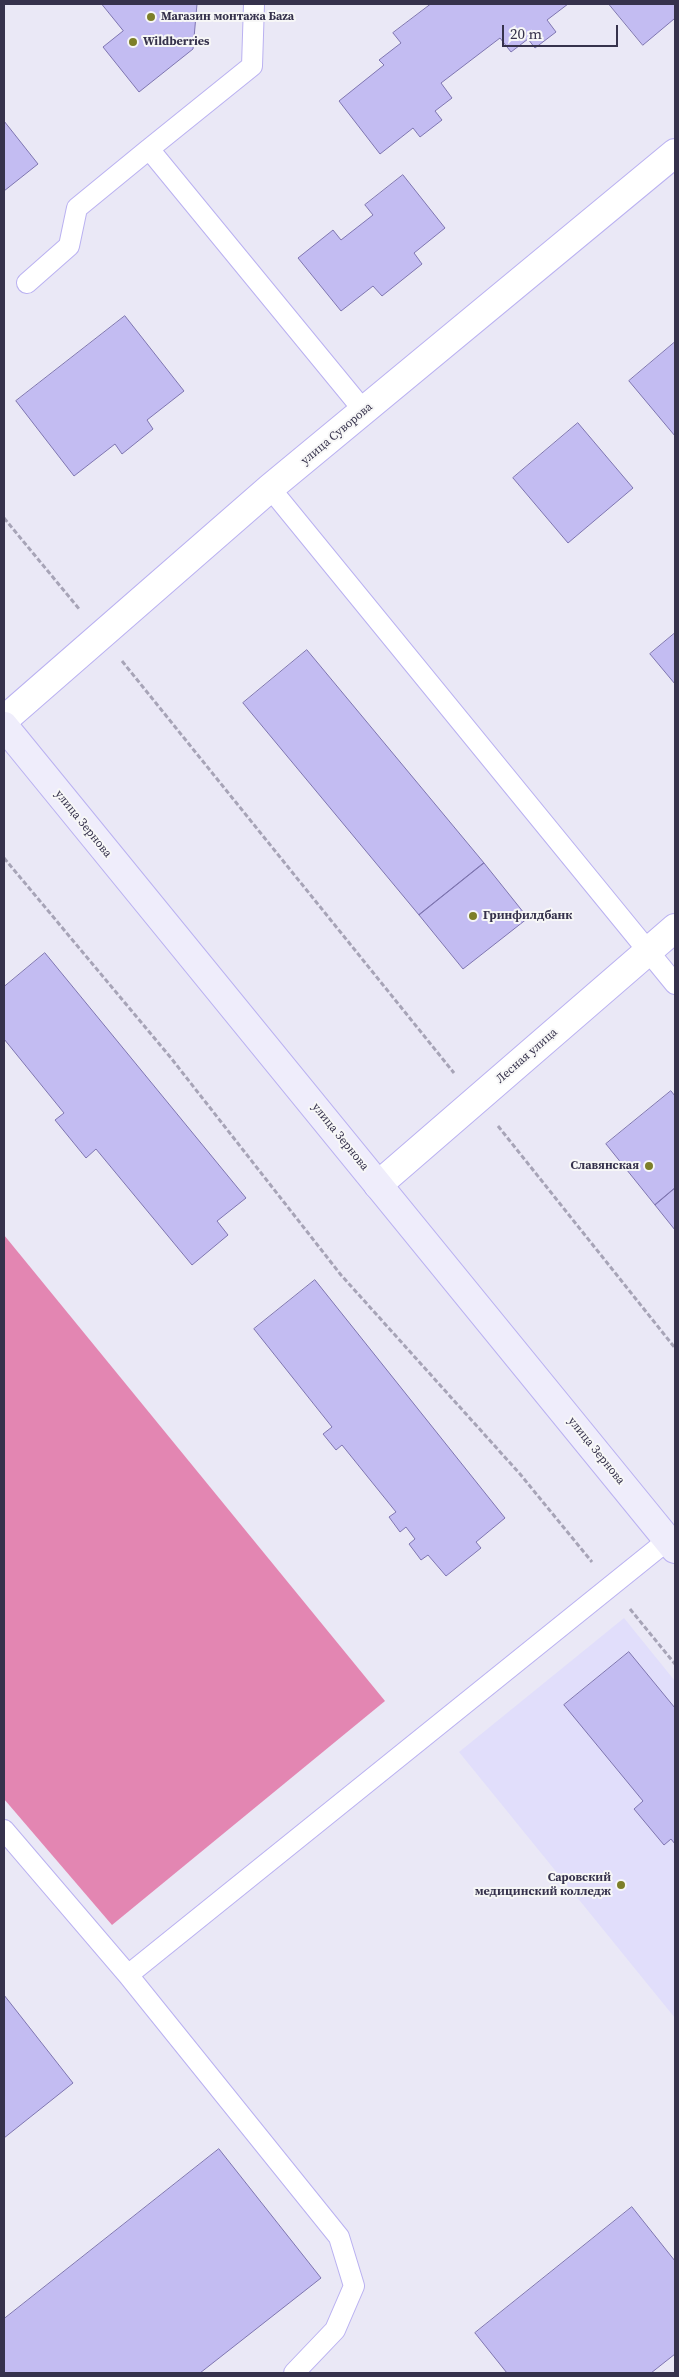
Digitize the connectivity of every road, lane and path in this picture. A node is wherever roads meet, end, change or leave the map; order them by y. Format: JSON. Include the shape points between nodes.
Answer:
{"nodes":[{"id":1,"x":254,"y":4,"type":"edge"},
{"id":2,"x":149,"y":149,"type":"junction"},
{"id":3,"x":675,"y":154,"type":"edge"},
{"id":4,"x":26,"y":283,"type":"dead end"},
{"id":5,"x":364,"y":411,"type":"junction"},
{"id":6,"x":270,"y":488,"type":"junction"},
{"id":7,"x":4,"y":518,"type":"edge"},
{"id":8,"x":102,"y":635,"type":"junction"},
{"id":9,"x":4,"y":720,"type":"edge"},
{"id":10,"x":4,"y":726,"type":"edge"},
{"id":11,"x":4,"y":858,"type":"edge"},
{"id":12,"x":675,"y":928,"type":"edge"},
{"id":13,"x":649,"y":950,"type":"junction"},
{"id":14,"x":675,"y":984,"type":"edge"},
{"id":15,"x":477,"y":1100,"type":"junction"},
{"id":16,"x":378,"y":1185,"type":"junction"},
{"id":17,"x":675,"y":1348,"type":"edge"},
{"id":18,"x":672,"y":1544,"type":"edge"},
{"id":19,"x":611,"y":1586,"type":"junction"},
{"id":20,"x":675,"y":1664,"type":"edge"},
{"id":21,"x":4,"y":1830,"type":"edge"},
{"id":22,"x":128,"y":1975,"type":"junction"},
{"id":23,"x":294,"y":2373,"type":"edge"}],
"edges":[{"from":1,"to":2,"type":"lane","via":[[252,66]]},
{"from":2,"to":4,"type":"lane","via":[[77,208],[68,246]]},
{"from":2,"to":5,"type":"lane"},
{"from":3,"to":5,"type":"street","name":"улица Суворова"},
{"from":5,"to":6,"type":"street","name":"улица Суворова"},
{"from":6,"to":8,"type":"street","name":"улица Суворова"},
{"from":6,"to":13,"type":"lane"},
{"from":7,"to":8,"type":"path"},
{"from":8,"to":9,"type":"street","name":"улица Суворова"},
{"from":8,"to":15,"type":"path"},
{"from":10,"to":16,"type":"main road","name":"улица Зернова"},
{"from":11,"to":19,"type":"path","via":[[171,1058],[341,1274],[520,1474]]},
{"from":12,"to":13,"type":"street","name":"Лесная улица"},
{"from":13,"to":14,"type":"lane"},
{"from":13,"to":15,"type":"street","name":"Лесная улица"},
{"from":15,"to":16,"type":"street","name":"Лесная улица"},
{"from":15,"to":17,"type":"path"},
{"from":16,"to":18,"type":"main road","name":"улица Зернова"},
{"from":18,"to":19,"type":"lane"},
{"from":19,"to":20,"type":"path"},
{"from":19,"to":22,"type":"lane"},
{"from":21,"to":22,"type":"lane"},
{"from":22,"to":23,"type":"lane","via":[[339,2237],[354,2286],[335,2330]]}]}
